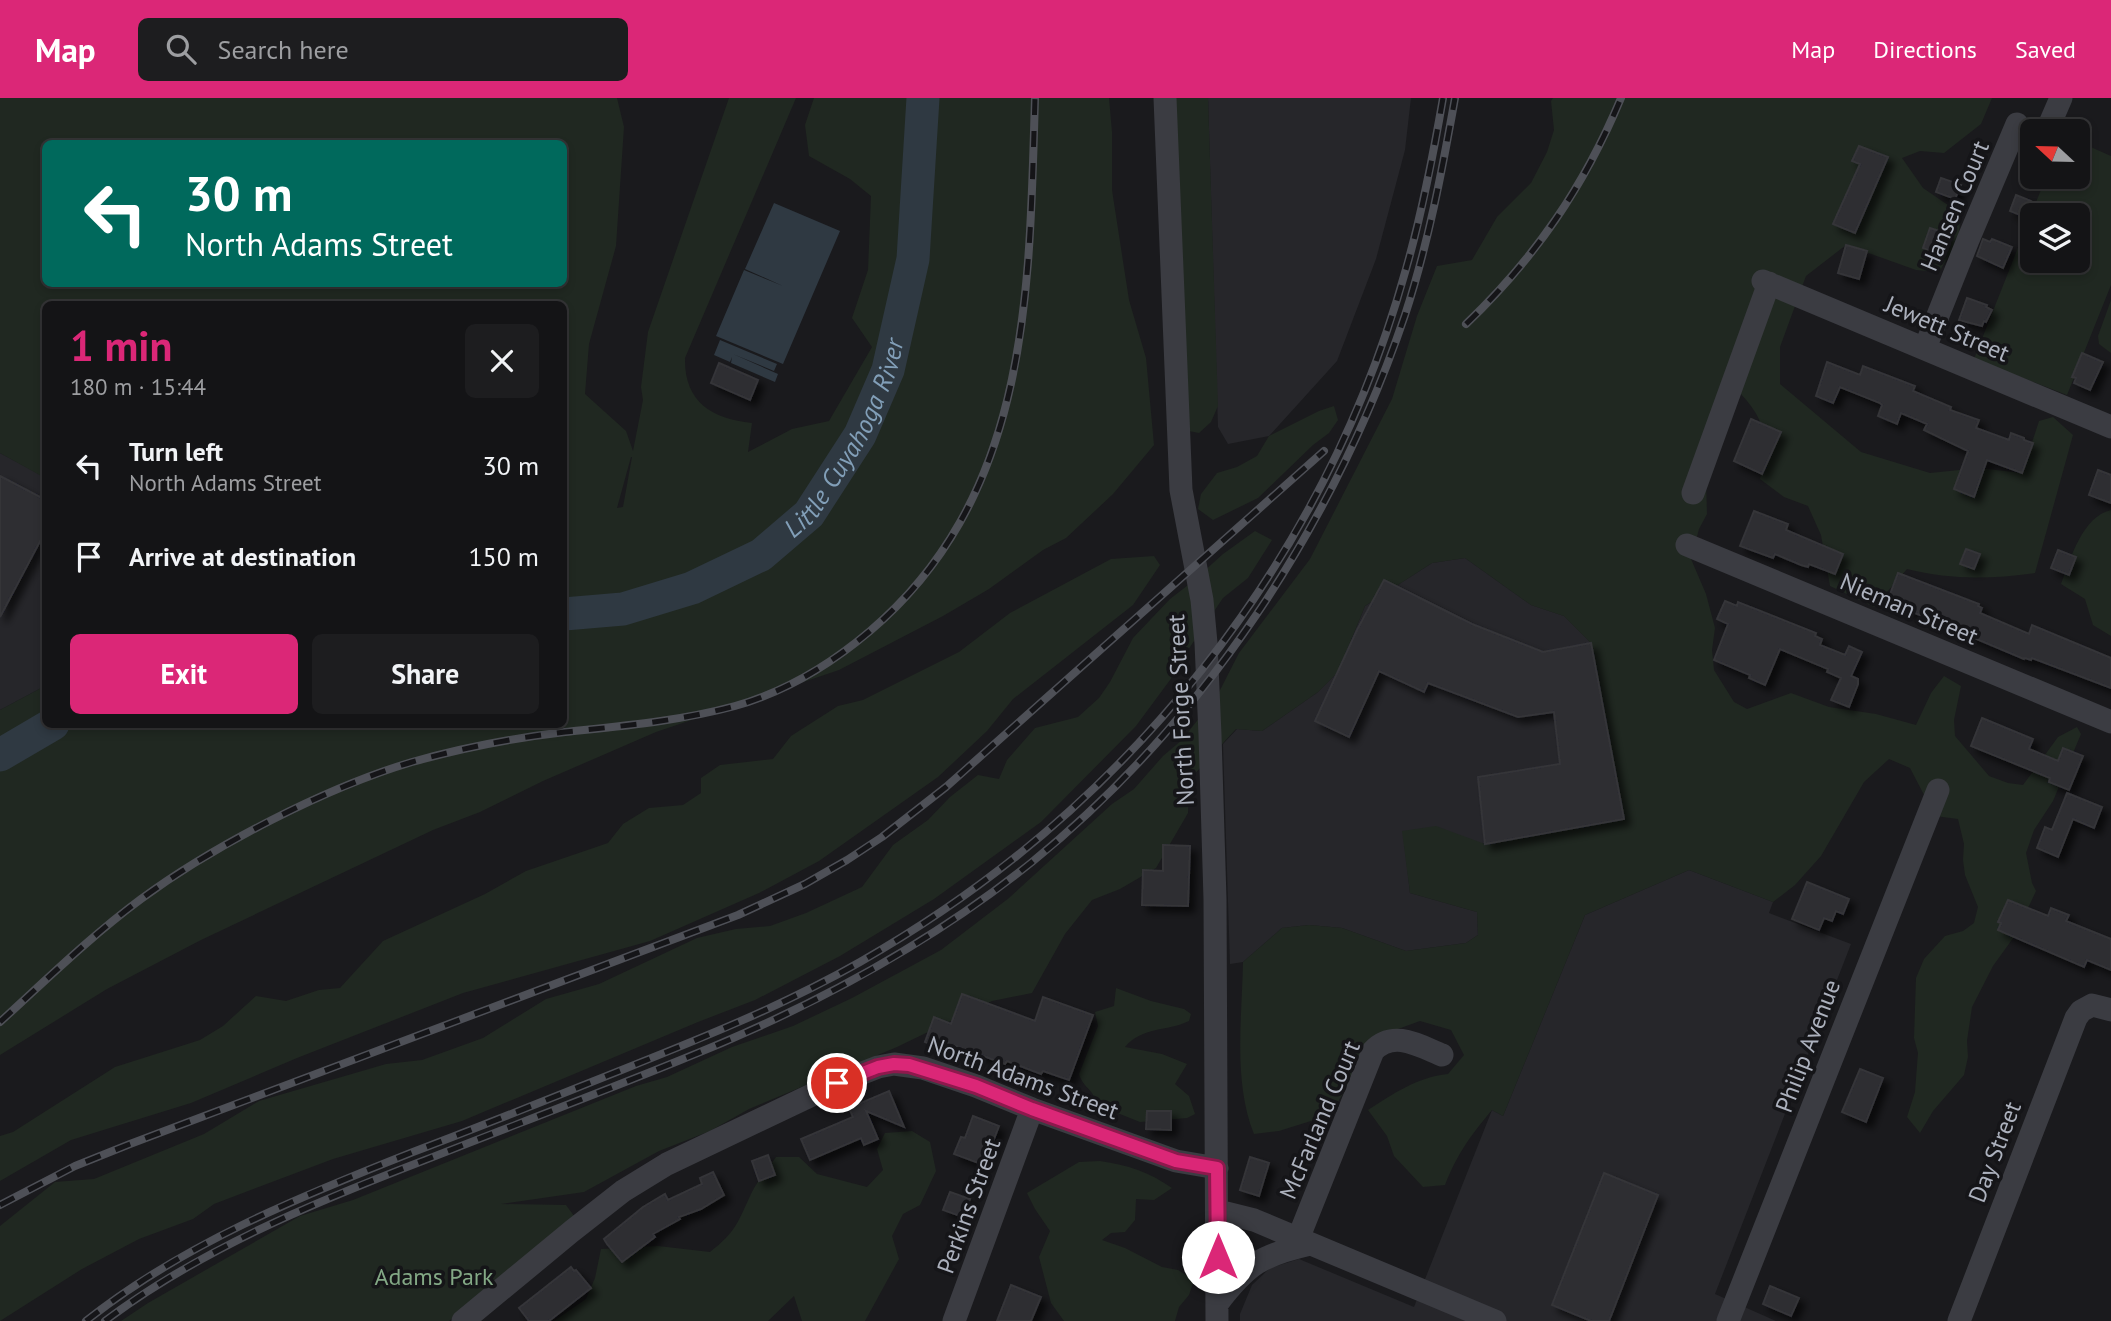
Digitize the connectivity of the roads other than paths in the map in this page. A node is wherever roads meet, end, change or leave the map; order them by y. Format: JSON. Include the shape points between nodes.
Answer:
{"nodes":[{"id":1,"x":1165,"y":98,"type":"edge"},
{"id":2,"x":2061,"y":98,"type":"edge"},
{"id":3,"x":2052,"y":119,"type":"edge"},
{"id":4,"x":2017,"y":124,"type":"dead end"},
{"id":5,"x":1925,"y":348,"type":"junction"},
{"id":6,"x":2111,"y":427,"type":"edge"},
{"id":7,"x":1693,"y":493,"type":"dead end"},
{"id":8,"x":1687,"y":545,"type":"dead end"},
{"id":9,"x":2111,"y":722,"type":"edge"},
{"id":10,"x":1938,"y":790,"type":"dead end"},
{"id":11,"x":2111,"y":1010,"type":"edge"},
{"id":12,"x":1442,"y":1055,"type":"dead end"},
{"id":13,"x":1032,"y":1109,"type":"junction"},
{"id":14,"x":1217,"y":1168,"type":"junction"},
{"id":15,"x":1218,"y":1211,"type":"junction"},
{"id":16,"x":1304,"y":1241,"type":"junction"},
{"id":17,"x":1217,"y":1312,"type":"edge"},
{"id":18,"x":463,"y":1321,"type":"edge"},
{"id":19,"x":954,"y":1321,"type":"edge"},
{"id":20,"x":1495,"y":1321,"type":"edge"},
{"id":21,"x":1728,"y":1321,"type":"edge"},
{"id":22,"x":1959,"y":1321,"type":"edge"}],
"edges":[{"from":1,"to":14,"type":"street","name":"North Forge Street","via":[[1181,491],[1206,643],[1215,899]]},
{"from":2,"to":3,"type":"street"},
{"from":4,"to":5,"type":"street","name":"Hansen Court"},
{"from":5,"to":6,"type":"street","name":"Jewett Street"},
{"from":5,"to":7,"type":"street","name":"Jewett Street","via":[[1766,282]]},
{"from":8,"to":9,"type":"street","name":"Nieman Street"},
{"from":10,"to":21,"type":"street","name":"Philip Avenue"},
{"from":11,"to":22,"type":"street","name":"Day Street","via":[[2087,1007],[2071,1028]]},
{"from":12,"to":16,"type":"street","name":"McFarland Court","via":[[1394,1039],[1373,1051]]},
{"from":13,"to":14,"type":"street","name":"North Adams Street","via":[[1176,1161]]},
{"from":13,"to":18,"type":"street","name":"North Adams Street","via":[[923,1068],[878,1067],[667,1164],[623,1191]]},
{"from":13,"to":19,"type":"street","name":"Perkins Street"},
{"from":14,"to":15,"type":"street","name":"North Forge Street"},
{"from":15,"to":16,"type":"street"},
{"from":15,"to":17,"type":"street","name":"North Forge Street"},
{"from":16,"to":17,"type":"street","via":[[1250,1266],[1237,1277]]},
{"from":16,"to":20,"type":"street"}]}
